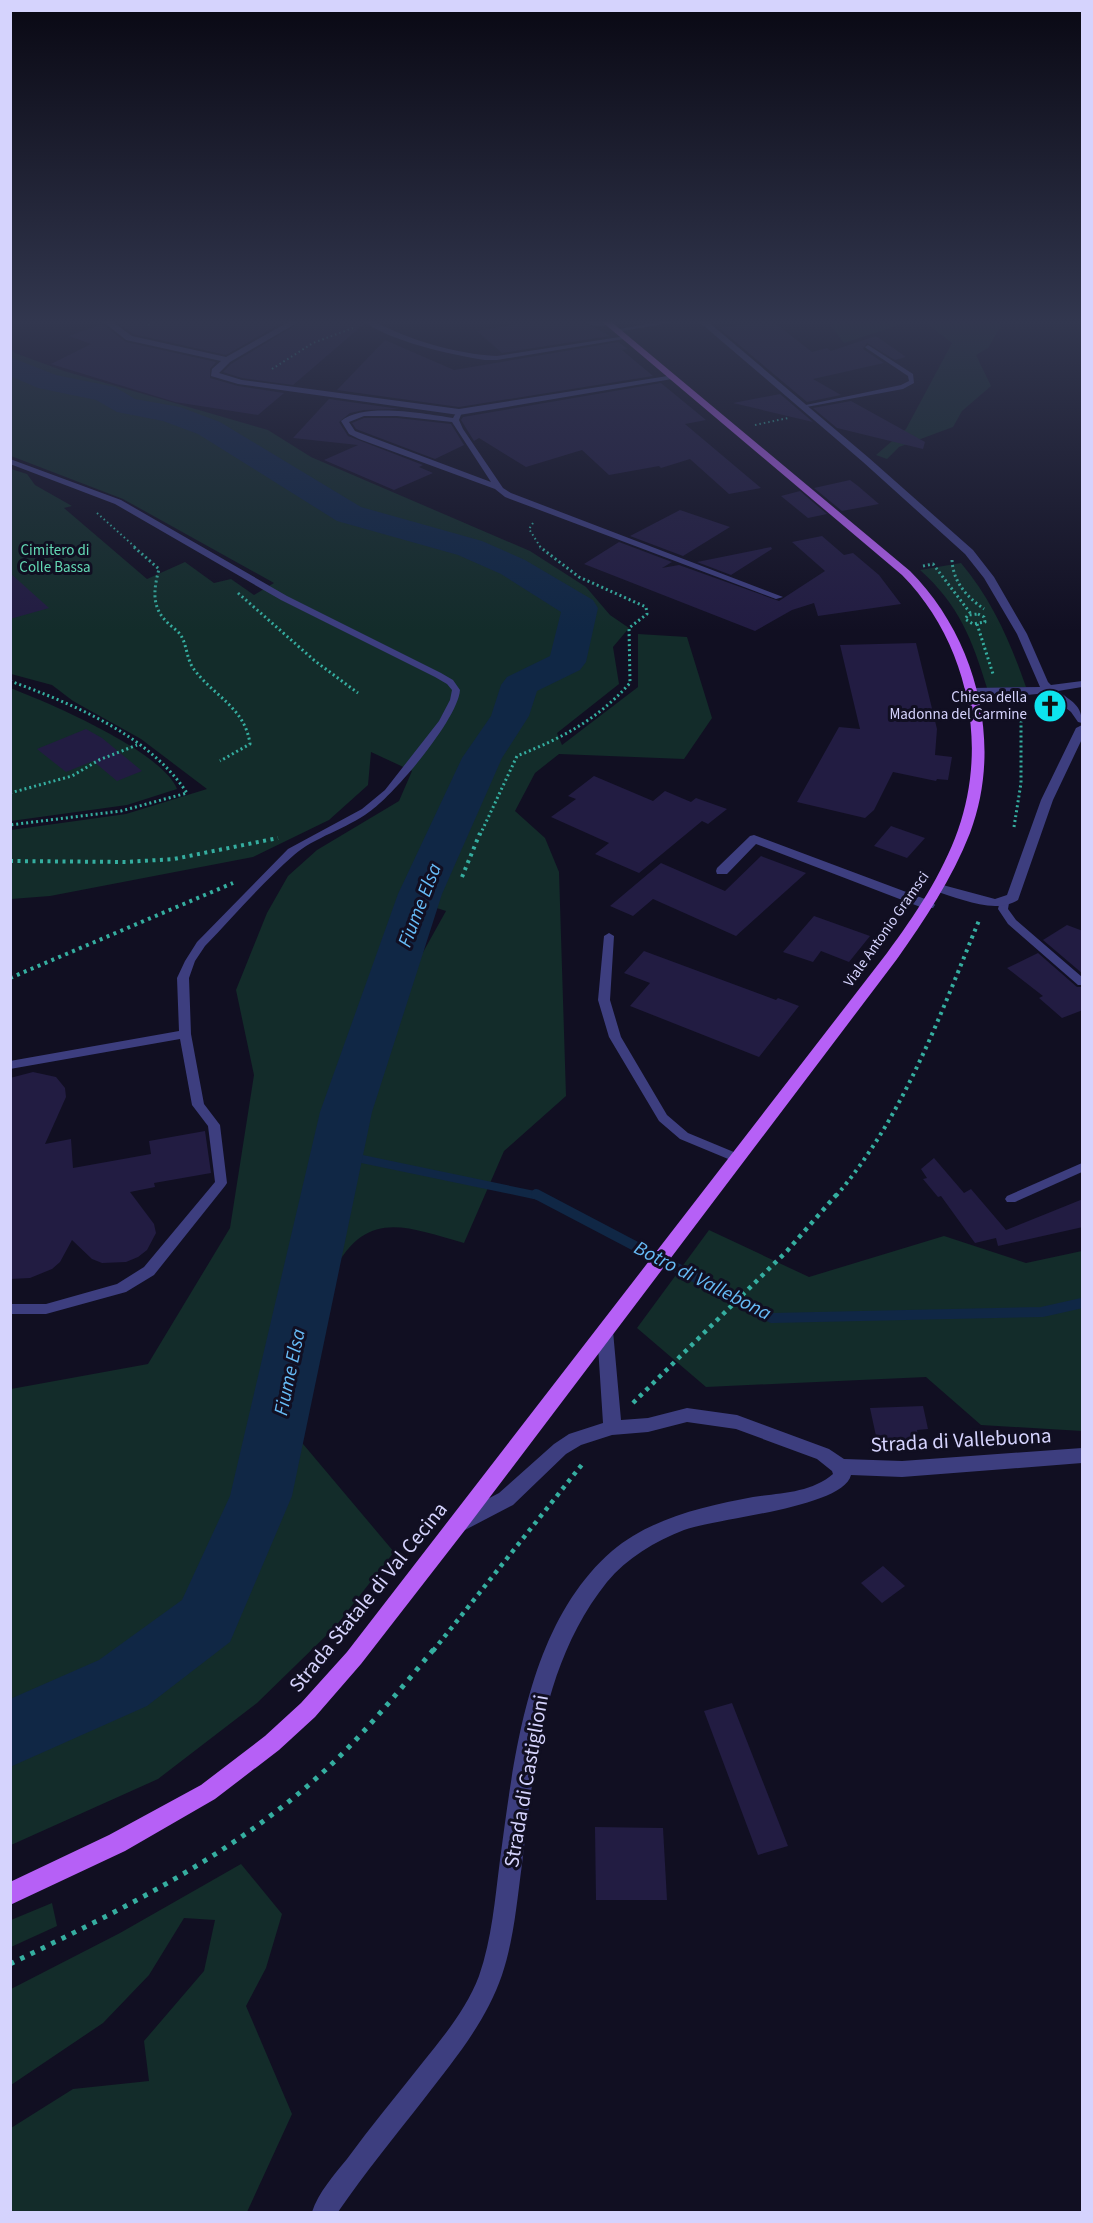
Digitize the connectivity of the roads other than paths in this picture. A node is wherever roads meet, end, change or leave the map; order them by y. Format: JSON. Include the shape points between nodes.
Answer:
{"nodes":[{"id":1,"x":346,"y":424,"type":"edge"},
{"id":2,"x":461,"y":424,"type":"edge"},
{"id":3,"x":728,"y":424,"type":"edge"},
{"id":4,"x":823,"y":424,"type":"edge"},
{"id":5,"x":10,"y":461,"type":"edge"},
{"id":6,"x":498,"y":487,"type":"junction"},
{"id":7,"x":779,"y":597,"type":"dead end"},
{"id":8,"x":1083,"y":684,"type":"edge"},
{"id":9,"x":1049,"y":690,"type":"junction"},
{"id":10,"x":971,"y":691,"type":"junction"},
{"id":11,"x":1083,"y":720,"type":"edge"},
{"id":12,"x":1083,"y":728,"type":"edge"},
{"id":13,"x":722,"y":871,"type":"dead end"},
{"id":14,"x":939,"y":888,"type":"junction"},
{"id":15,"x":1004,"y":903,"type":"junction"},
{"id":16,"x":928,"y":905,"type":"junction"},
{"id":17,"x":609,"y":936,"type":"dead end"},
{"id":18,"x":1083,"y":982,"type":"edge"},
{"id":19,"x":185,"y":1034,"type":"junction"},
{"id":20,"x":10,"y":1065,"type":"edge"},
{"id":21,"x":737,"y":1158,"type":"junction"},
{"id":22,"x":1083,"y":1167,"type":"edge"},
{"id":23,"x":1011,"y":1199,"type":"dead end"},
{"id":24,"x":657,"y":1262,"type":"joint"},
{"id":25,"x":10,"y":1309,"type":"edge"},
{"id":26,"x":605,"y":1331,"type":"junction"},
{"id":27,"x":612,"y":1428,"type":"junction"},
{"id":28,"x":1083,"y":1456,"type":"edge"},
{"id":29,"x":841,"y":1467,"type":"junction"},
{"id":30,"x":458,"y":1524,"type":"junction"},
{"id":31,"x":10,"y":1894,"type":"edge"},
{"id":32,"x":324,"y":2212,"type":"edge"}],
"edges":[{"from":1,"to":6,"type":"lane","via":[[362,437]]},
{"from":2,"to":6,"type":"lane"},
{"from":3,"to":10,"type":"main road","name":"Viale Antonio Gramsci","via":[[921,587],[955,638]]},
{"from":4,"to":9,"type":"street","via":[[978,562],[1022,634],[1037,673]]},
{"from":5,"to":19,"type":"lane","via":[[118,502],[284,598],[450,682],[456,690],[443,722],[388,792],[365,811],[292,851],[201,944],[183,978]]},
{"from":6,"to":7,"type":"lane","via":[[541,510]]},
{"from":8,"to":9,"type":"street"},
{"from":9,"to":10,"type":"street"},
{"from":9,"to":11,"type":"street"},
{"from":10,"to":14,"type":"main road","name":"Viale Antonio Gramsci","via":[[979,740],[976,785],[960,845]]},
{"from":12,"to":15,"type":"street","via":[[1047,800],[1014,895]]},
{"from":13,"to":16,"type":"street","via":[[754,839]]},
{"from":14,"to":15,"type":"street"},
{"from":14,"to":16,"type":"main road","name":"Viale Antonio Gramsci"},
{"from":15,"to":18,"type":"lane","via":[[1012,922]]},
{"from":16,"to":21,"type":"main road","name":"Viale Antonio Gramsci"},
{"from":17,"to":21,"type":"lane","via":[[606,1009],[610,1028],[626,1056],[669,1124],[684,1136]]},
{"from":19,"to":20,"type":"lane"},
{"from":19,"to":25,"type":"lane","via":[[198,1105],[214,1125],[221,1183],[149,1271],[121,1288],[46,1310]]},
{"from":21,"to":24,"type":"main road","name":"Viale Antonio Gramsci"},
{"from":22,"to":23,"type":"lane"},
{"from":24,"to":26,"type":"main road","name":"Strada Statale di Val Cecina"},
{"from":26,"to":27,"type":"street"},
{"from":26,"to":30,"type":"main road","name":"Strada Statale di Val Cecina"},
{"from":27,"to":29,"type":"street","via":[[648,1425],[687,1415],[736,1422],[823,1454]]},
{"from":27,"to":30,"type":"street","via":[[568,1443],[506,1499]]},
{"from":28,"to":29,"type":"street","name":"Strada di Vallebuona","via":[[902,1469]]},
{"from":29,"to":32,"type":"street","name":"Strada di Castiglioni","via":[[842,1477],[812,1496],[660,1529],[623,1553],[593,1586],[563,1638],[541,1690],[519,1799],[502,1927],[483,1994],[460,2033]]},
{"from":30,"to":31,"type":"main road","name":"Strada Statale di Val Cecina","via":[[354,1658],[272,1743],[208,1792],[164,1818]]}]}
